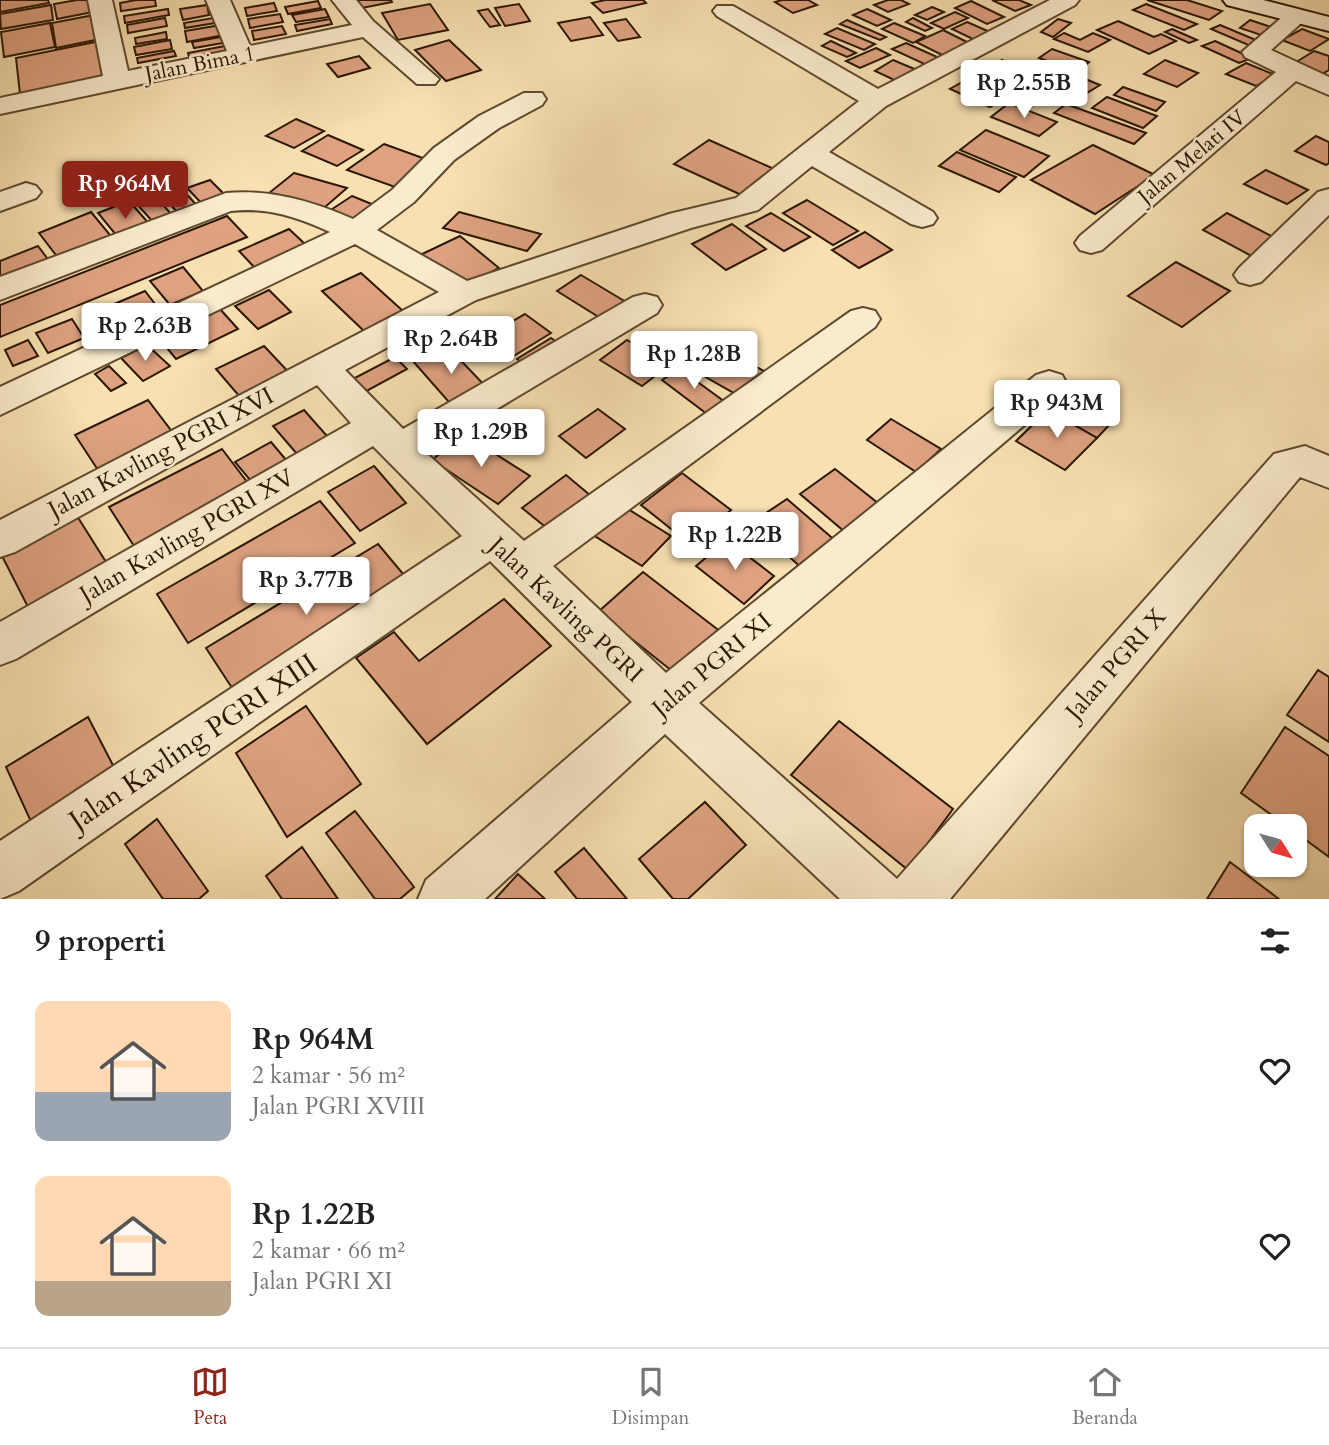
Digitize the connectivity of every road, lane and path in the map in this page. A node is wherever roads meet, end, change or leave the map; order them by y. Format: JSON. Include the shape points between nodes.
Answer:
{"nodes":[{"id":1,"x":100,"y":0,"type":"edge"},
{"id":2,"x":218,"y":0,"type":"edge"},
{"id":3,"x":344,"y":0,"type":"edge"},
{"id":4,"x":1067,"y":0,"type":"edge"},
{"id":5,"x":1235,"y":0,"type":"edge"},
{"id":6,"x":725,"y":11,"type":"dead end"},
{"id":7,"x":1296,"y":17,"type":"junction"},
{"id":8,"x":1329,"y":24,"type":"edge"},
{"id":9,"x":365,"y":26,"type":"junction"},
{"id":10,"x":242,"y":57,"type":"junction"},
{"id":11,"x":1293,"y":71,"type":"junction"},
{"id":12,"x":426,"y":79,"type":"dead end"},
{"id":13,"x":117,"y":80,"type":"junction"},
{"id":14,"x":1329,"y":87,"type":"edge"},
{"id":15,"x":533,"y":99,"type":"dead end"},
{"id":16,"x":877,"y":100,"type":"junction"},
{"id":17,"x":0,"y":106,"type":"edge"},
{"id":18,"x":811,"y":154,"type":"junction"},
{"id":19,"x":1329,"y":198,"type":"edge"},
{"id":20,"x":922,"y":218,"type":"dead end"},
{"id":21,"x":356,"y":231,"type":"junction"},
{"id":22,"x":1091,"y":243,"type":"dead end"},
{"id":23,"x":1250,"y":275,"type":"dead end"},
{"id":24,"x":0,"y":289,"type":"edge"},
{"id":25,"x":464,"y":293,"type":"junction"},
{"id":26,"x":645,"y":305,"type":"dead end"},
{"id":27,"x":863,"y":319,"type":"dead end"},
{"id":28,"x":323,"y":369,"type":"junction"},
{"id":29,"x":1049,"y":384,"type":"dead end"},
{"id":30,"x":0,"y":402,"type":"edge"},
{"id":31,"x":388,"y":437,"type":"junction"},
{"id":32,"x":1329,"y":472,"type":"edge"},
{"id":33,"x":0,"y":540,"type":"edge"},
{"id":34,"x":506,"y":552,"type":"junction"},
{"id":35,"x":0,"y":645,"type":"edge"},
{"id":36,"x":665,"y":704,"type":"junction"},
{"id":37,"x":0,"y":872,"type":"edge"},
{"id":38,"x":445,"y":899,"type":"edge"},
{"id":39,"x":879,"y":899,"type":"edge"},
{"id":40,"x":915,"y":899,"type":"edge"}],
"edges":[{"from":1,"to":13,"type":"street"},
{"from":2,"to":10,"type":"street"},
{"from":3,"to":9,"type":"street"},
{"from":4,"to":16,"type":"street","name":"Jalan Kavling PGRI XVI"},
{"from":5,"to":7,"type":"street"},
{"from":6,"to":16,"type":"street"},
{"from":7,"to":8,"type":"street"},
{"from":7,"to":11,"type":"street","via":[[1254,52]]},
{"from":9,"to":10,"type":"street","name":"Jalan Bima 1"},
{"from":9,"to":12,"type":"street"},
{"from":10,"to":13,"type":"street","name":"Jalan Bima 1"},
{"from":11,"to":14,"type":"street"},
{"from":11,"to":22,"type":"street","name":"Jalan Melati IV"},
{"from":13,"to":17,"type":"street","name":"Jalan Bima 1"},
{"from":15,"to":21,"type":"street","via":[[489,122],[428,167],[404,196]]},
{"from":16,"to":18,"type":"street","name":"Jalan Kavling PGRI XVI"},
{"from":18,"to":20,"type":"street"},
{"from":18,"to":25,"type":"street","name":"Jalan Kavling PGRI XVI","via":[[747,204],[680,221]]},
{"from":19,"to":23,"type":"street"},
{"from":21,"to":24,"type":"street","via":[[276,202],[239,198]]},
{"from":21,"to":25,"type":"street"},
{"from":21,"to":30,"type":"street"},
{"from":25,"to":28,"type":"street","name":"Jalan Kavling PGRI XVI"},
{"from":26,"to":31,"type":"street","name":"Jalan Kavling PGRI XV"},
{"from":27,"to":34,"type":"street","name":"Jalan Kavling PGRI XIII"},
{"from":28,"to":31,"type":"street","name":"Jalan Kavling PGRI"},
{"from":28,"to":33,"type":"street","name":"Jalan Kavling PGRI XVI"},
{"from":29,"to":36,"type":"street","name":"Jalan PGRI XI"},
{"from":31,"to":34,"type":"street","name":"Jalan Kavling PGRI"},
{"from":31,"to":35,"type":"street","name":"Jalan Kavling PGRI XV"},
{"from":32,"to":40,"type":"street","name":"Jalan PGRI X","via":[[1305,461],[1288,464]]},
{"from":34,"to":36,"type":"street","name":"Jalan Kavling PGRI"},
{"from":34,"to":37,"type":"street","name":"Jalan Kavling PGRI XIII"},
{"from":36,"to":38,"type":"street","name":"Jalan PGRI XI"},
{"from":36,"to":39,"type":"street","name":"Jalan Kavling PGRI"}]}
